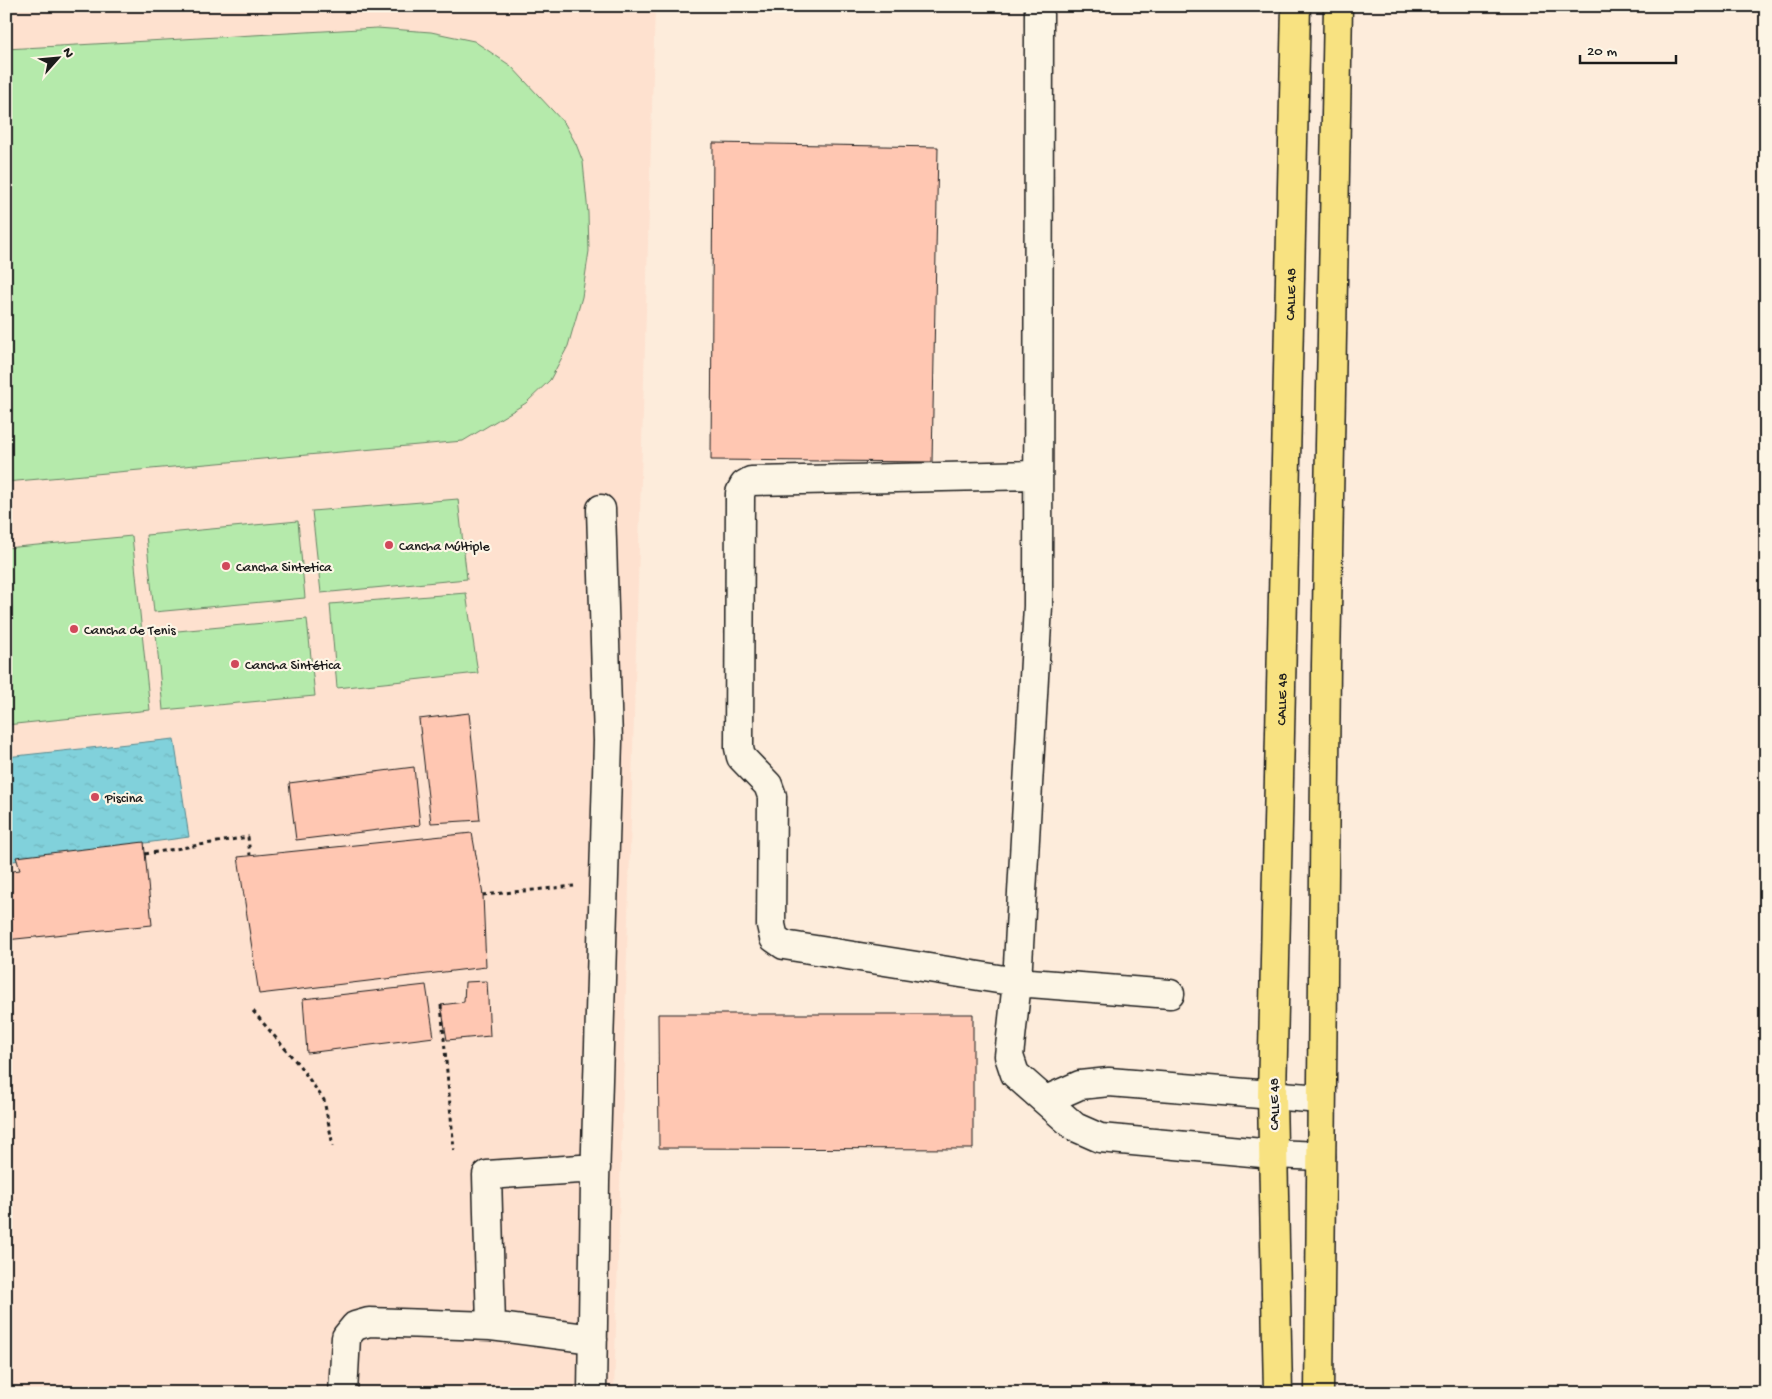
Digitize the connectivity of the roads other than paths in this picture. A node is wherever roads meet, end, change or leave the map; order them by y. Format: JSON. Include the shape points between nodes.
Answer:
{"nodes":[{"id":1,"x":1040,"y":6,"type":"edge"},
{"id":2,"x":1296,"y":6,"type":"edge"},
{"id":3,"x":1338,"y":6,"type":"edge"},
{"id":4,"x":1038,"y":474,"type":"junction"},
{"id":5,"x":602,"y":509,"type":"dead end"},
{"id":6,"x":1017,"y":982,"type":"junction"},
{"id":7,"x":1170,"y":994,"type":"dead end"},
{"id":8,"x":1272,"y":1096,"type":"junction"},
{"id":9,"x":1322,"y":1099,"type":"junction"},
{"id":10,"x":1046,"y":1100,"type":"junction"},
{"id":11,"x":1273,"y":1154,"type":"junction"},
{"id":12,"x":1321,"y":1156,"type":"junction"},
{"id":13,"x":596,"y":1168,"type":"junction"},
{"id":14,"x":491,"y":1326,"type":"junction"},
{"id":15,"x":593,"y":1339,"type":"junction"},
{"id":16,"x":343,"y":1393,"type":"edge"},
{"id":17,"x":592,"y":1393,"type":"edge"},
{"id":18,"x":1278,"y":1393,"type":"edge"},
{"id":19,"x":1319,"y":1393,"type":"edge"}],
"edges":[{"from":1,"to":4,"type":"lane"},
{"from":2,"to":8,"type":"main road","name":"CALLE 48"},
{"from":3,"to":9,"type":"main road"},
{"from":4,"to":6,"type":"lane","via":[[1038,606]]},
{"from":4,"to":6,"type":"lane","via":[[751,480],[740,493],[739,748],[741,757],[768,785],[772,796],[771,925],[774,938],[784,945]]},
{"from":5,"to":13,"type":"lane","via":[[608,741]]},
{"from":6,"to":7,"type":"lane"},
{"from":6,"to":10,"type":"lane","via":[[1009,1056],[1015,1074]]},
{"from":8,"to":9,"type":"lane"},
{"from":8,"to":10,"type":"lane","via":[[1109,1082],[1080,1085]]},
{"from":8,"to":11,"type":"main road","name":"CALLE 48"},
{"from":9,"to":12,"type":"main road"},
{"from":10,"to":11,"type":"lane","via":[[1075,1127],[1100,1138]]},
{"from":11,"to":12,"type":"lane"},
{"from":11,"to":18,"type":"main road","name":"CALLE 48"},
{"from":12,"to":19,"type":"main road"},
{"from":13,"to":14,"type":"lane","via":[[488,1175]]},
{"from":13,"to":15,"type":"lane"},
{"from":14,"to":15,"type":"lane"},
{"from":14,"to":16,"type":"lane","via":[[369,1322],[355,1326],[346,1337]]},
{"from":15,"to":17,"type":"lane"}]}
